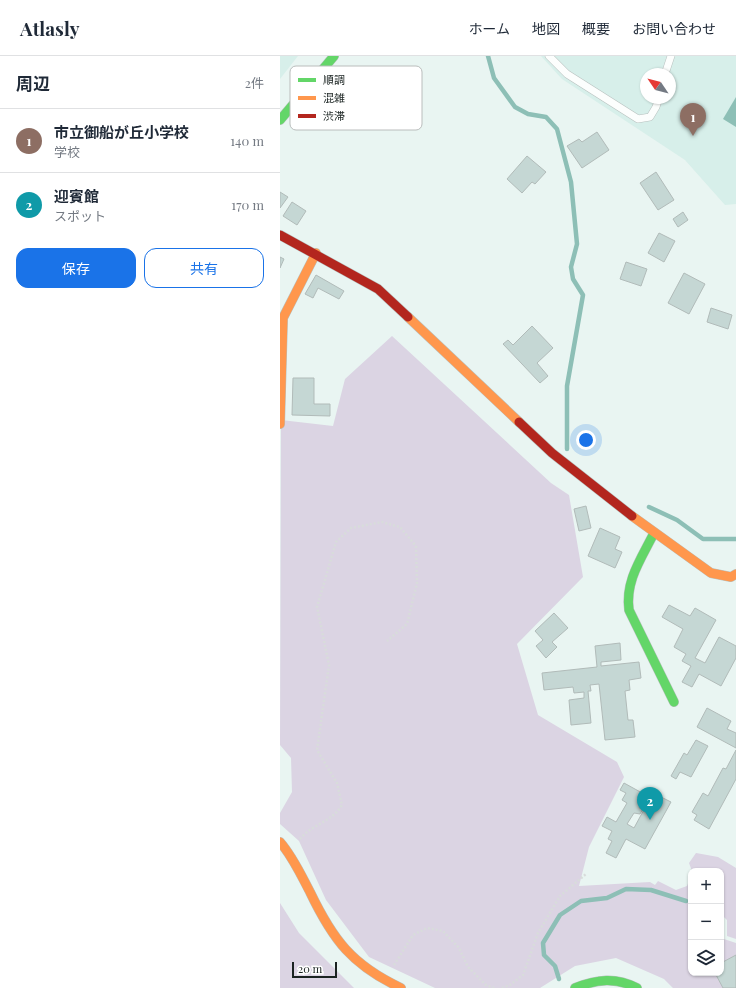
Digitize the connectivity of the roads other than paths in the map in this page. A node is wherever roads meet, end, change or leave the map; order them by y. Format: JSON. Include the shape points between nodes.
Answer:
{"nodes":[{"id":1,"x":334,"y":56,"type":"edge"},
{"id":2,"x":549,"y":56,"type":"edge"},
{"id":3,"x":671,"y":56,"type":"edge"},
{"id":4,"x":326,"y":66,"type":"edge"},
{"id":5,"x":668,"y":68,"type":"edge"},
{"id":6,"x":657,"y":104,"type":"edge"},
{"id":7,"x":290,"y":108,"type":"edge"},
{"id":8,"x":280,"y":120,"type":"edge"},
{"id":9,"x":280,"y":235,"type":"edge"},
{"id":10,"x":316,"y":253,"type":"junction"},
{"id":11,"x":280,"y":424,"type":"edge"},
{"id":12,"x":654,"y":533,"type":"junction"},
{"id":13,"x":736,"y":574,"type":"edge"},
{"id":14,"x":674,"y":702,"type":"dead end"},
{"id":15,"x":280,"y":842,"type":"edge"},
{"id":16,"x":401,"y":988,"type":"edge"},
{"id":17,"x":575,"y":988,"type":"edge"},
{"id":18,"x":637,"y":988,"type":"edge"}],
"edges":[{"from":1,"to":4,"type":"street"},
{"from":2,"to":6,"type":"lane","via":[[567,74],[638,119],[650,117]]},
{"from":3,"to":5,"type":"lane"},
{"from":7,"to":8,"type":"street"},
{"from":9,"to":10,"type":"street"},
{"from":10,"to":11,"type":"street","via":[[283,318]]},
{"from":10,"to":12,"type":"street","via":[[378,290],[552,453]]},
{"from":12,"to":13,"type":"street","via":[[711,573],[731,577]]},
{"from":12,"to":14,"type":"street","via":[[628,584],[627,596],[629,610]]},
{"from":15,"to":16,"type":"street","via":[[289,852],[334,935],[355,960]]},
{"from":17,"to":18,"type":"street","via":[[592,981],[610,978]]}]}
